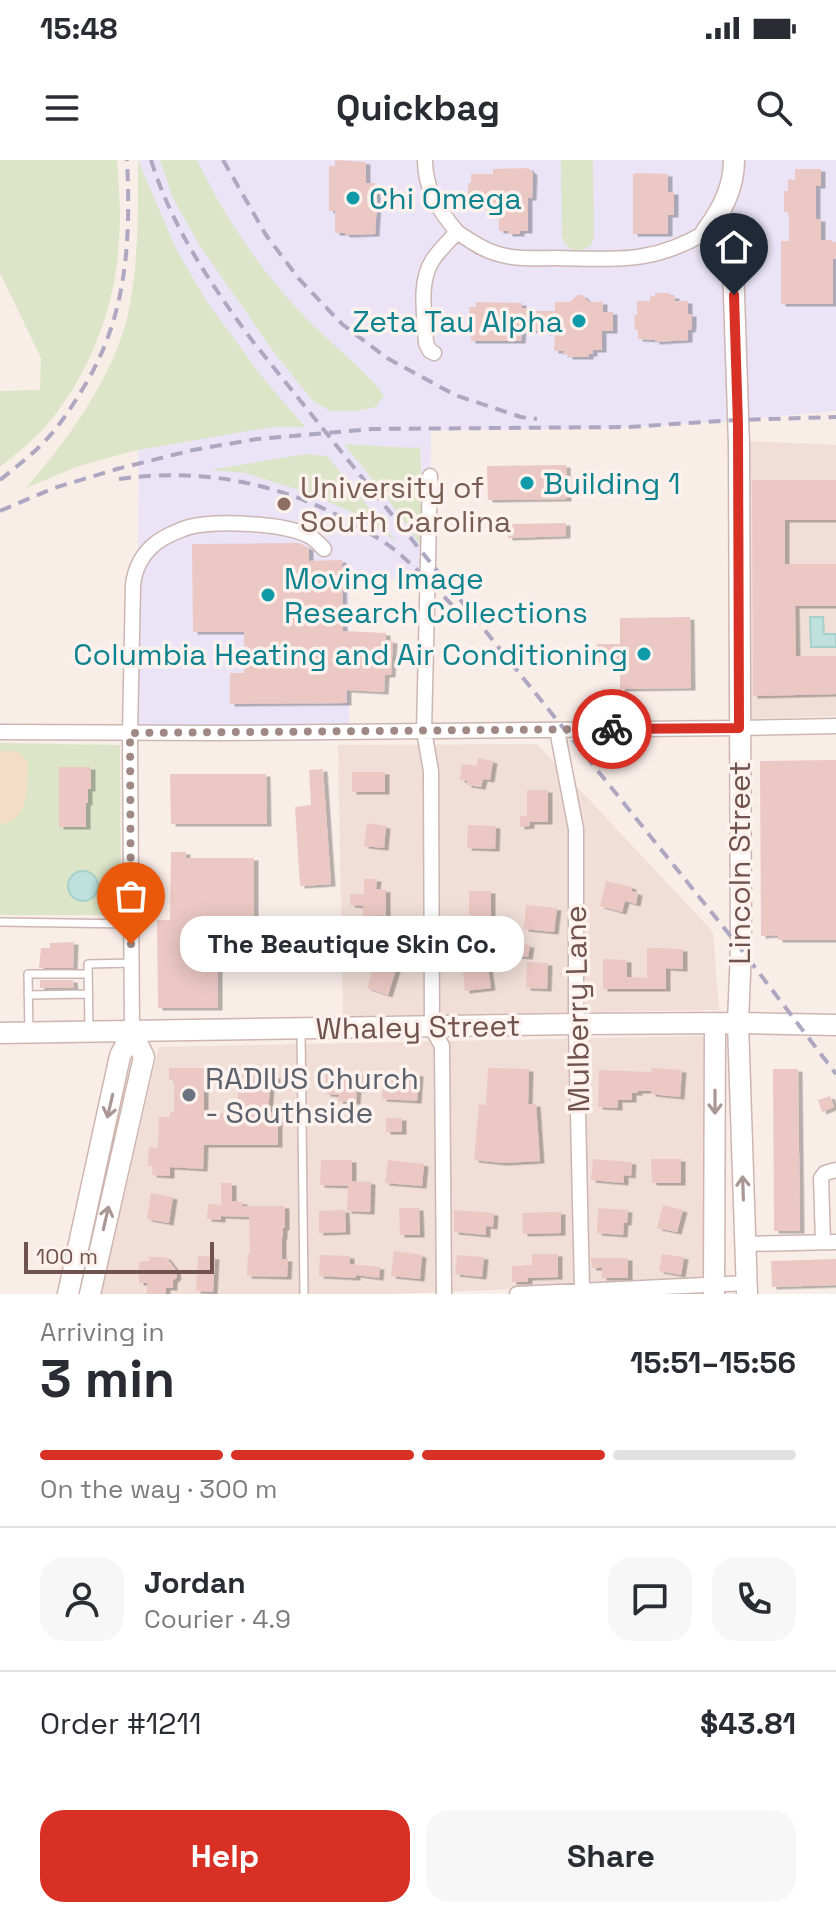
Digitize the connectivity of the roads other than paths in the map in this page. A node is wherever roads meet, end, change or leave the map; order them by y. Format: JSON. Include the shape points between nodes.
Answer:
{"nodes":[{"id":1,"x":425,"y":160,"type":"edge"},
{"id":2,"x":734,"y":160,"type":"edge"},
{"id":3,"x":457,"y":232,"type":"junction"},
{"id":4,"x":706,"y":232,"type":"junction"},
{"id":5,"x":434,"y":353,"type":"dead end"},
{"id":6,"x":430,"y":476,"type":"dead end"},
{"id":7,"x":324,"y":549,"type":"dead end"},
{"id":8,"x":836,"y":726,"type":"edge"},
{"id":9,"x":739,"y":728,"type":"junction"},
{"id":10,"x":557,"y":730,"type":"junction"},
{"id":11,"x":424,"y":731,"type":"junction"},
{"id":12,"x":0,"y":732,"type":"edge"},
{"id":13,"x":130,"y":733,"type":"junction"},
{"id":14,"x":0,"y":922,"type":"edge"},
{"id":15,"x":131,"y":924,"type":"junction"},
{"id":16,"x":28,"y":963,"type":"dead end"},
{"id":17,"x":132,"y":963,"type":"junction"},
{"id":18,"x":28,"y":974,"type":"junction"},
{"id":19,"x":88,"y":974,"type":"junction"},
{"id":20,"x":88,"y":994,"type":"junction"},
{"id":21,"x":28,"y":995,"type":"junction"},
{"id":22,"x":738,"y":1023,"type":"junction"},
{"id":23,"x":576,"y":1024,"type":"junction"},
{"id":24,"x":715,"y":1024,"type":"junction"},
{"id":25,"x":836,"y":1025,"type":"edge"},
{"id":26,"x":301,"y":1028,"type":"junction"},
{"id":27,"x":432,"y":1028,"type":"junction"},
{"id":28,"x":132,"y":1032,"type":"junction"},
{"id":29,"x":0,"y":1033,"type":"edge"},
{"id":30,"x":29,"y":1033,"type":"junction"},
{"id":31,"x":89,"y":1033,"type":"junction"},
{"id":32,"x":836,"y":1170,"type":"edge"},
{"id":33,"x":830,"y":1242,"type":"edge"},
{"id":34,"x":745,"y":1244,"type":"junction"},
{"id":35,"x":747,"y":1288,"type":"edge"},
{"id":36,"x":714,"y":1289,"type":"edge"},
{"id":37,"x":582,"y":1290,"type":"junction"},
{"id":38,"x":68,"y":1294,"type":"edge"},
{"id":39,"x":90,"y":1294,"type":"edge"},
{"id":40,"x":304,"y":1294,"type":"edge"},
{"id":41,"x":444,"y":1294,"type":"edge"},
{"id":42,"x":517,"y":1294,"type":"edge"}],
"edges":[{"from":1,"to":3,"type":"street","via":[[430,191]]},
{"from":2,"to":4,"type":"street","via":[[729,192]]},
{"from":3,"to":4,"type":"street","via":[[509,257],[601,259],[639,258]]},
{"from":3,"to":5,"type":"street","via":[[425,276],[426,343]]},
{"from":4,"to":9,"type":"street","name":"Lincoln Street","via":[[733,265]]},
{"from":6,"to":11,"type":"street"},
{"from":7,"to":13,"type":"street","via":[[297,531],[222,524],[189,527],[144,554],[133,585]]},
{"from":8,"to":9,"type":"street"},
{"from":9,"to":10,"type":"street"},
{"from":9,"to":22,"type":"street","name":"Lincoln Street"},
{"from":10,"to":11,"type":"street"},
{"from":10,"to":23,"type":"street","name":"Mulberry Lane","via":[[576,829]]},
{"from":11,"to":13,"type":"street"},
{"from":11,"to":27,"type":"street","via":[[431,771]]},
{"from":12,"to":13,"type":"street"},
{"from":13,"to":15,"type":"street"},
{"from":14,"to":15,"type":"lane"},
{"from":15,"to":17,"type":"street"},
{"from":16,"to":18,"type":"lane"},
{"from":17,"to":19,"type":"lane","via":[[88,964]]},
{"from":17,"to":28,"type":"street"},
{"from":18,"to":19,"type":"lane"},
{"from":18,"to":21,"type":"lane"},
{"from":19,"to":20,"type":"lane"},
{"from":20,"to":21,"type":"lane"},
{"from":20,"to":31,"type":"lane"},
{"from":21,"to":30,"type":"lane"},
{"from":22,"to":24,"type":"street","name":"Whaley Street"},
{"from":22,"to":25,"type":"street","name":"Whaley Street"},
{"from":34,"to":22,"type":"street","name":"Lincoln Street","one_way":true},
{"from":23,"to":24,"type":"street","name":"Whaley Street"},
{"from":23,"to":27,"type":"street","name":"Whaley Street"},
{"from":23,"to":37,"type":"street","name":"Mulberry Lane"},
{"from":24,"to":36,"type":"street","one_way":true},
{"from":26,"to":27,"type":"street","name":"Whaley Street"},
{"from":26,"to":28,"type":"street","name":"Whaley Street"},
{"from":26,"to":40,"type":"lane"},
{"from":27,"to":41,"type":"street","via":[[442,1044]]},
{"from":28,"to":31,"type":"street","name":"Whaley Street"},
{"from":28,"to":38,"type":"street","one_way":true,"via":[[120,1056]]},
{"from":39,"to":28,"type":"street","one_way":true,"via":[[144,1057]]},
{"from":29,"to":30,"type":"street","name":"Whaley Street"},
{"from":30,"to":31,"type":"street","name":"Whaley Street"},
{"from":32,"to":33,"type":"street","via":[[821,1178]]},
{"from":33,"to":34,"type":"street"},
{"from":34,"to":35,"type":"street","name":"Lincoln Street"},
{"from":35,"to":36,"type":"street"},
{"from":36,"to":37,"type":"street"},
{"from":37,"to":42,"type":"street"}]}
